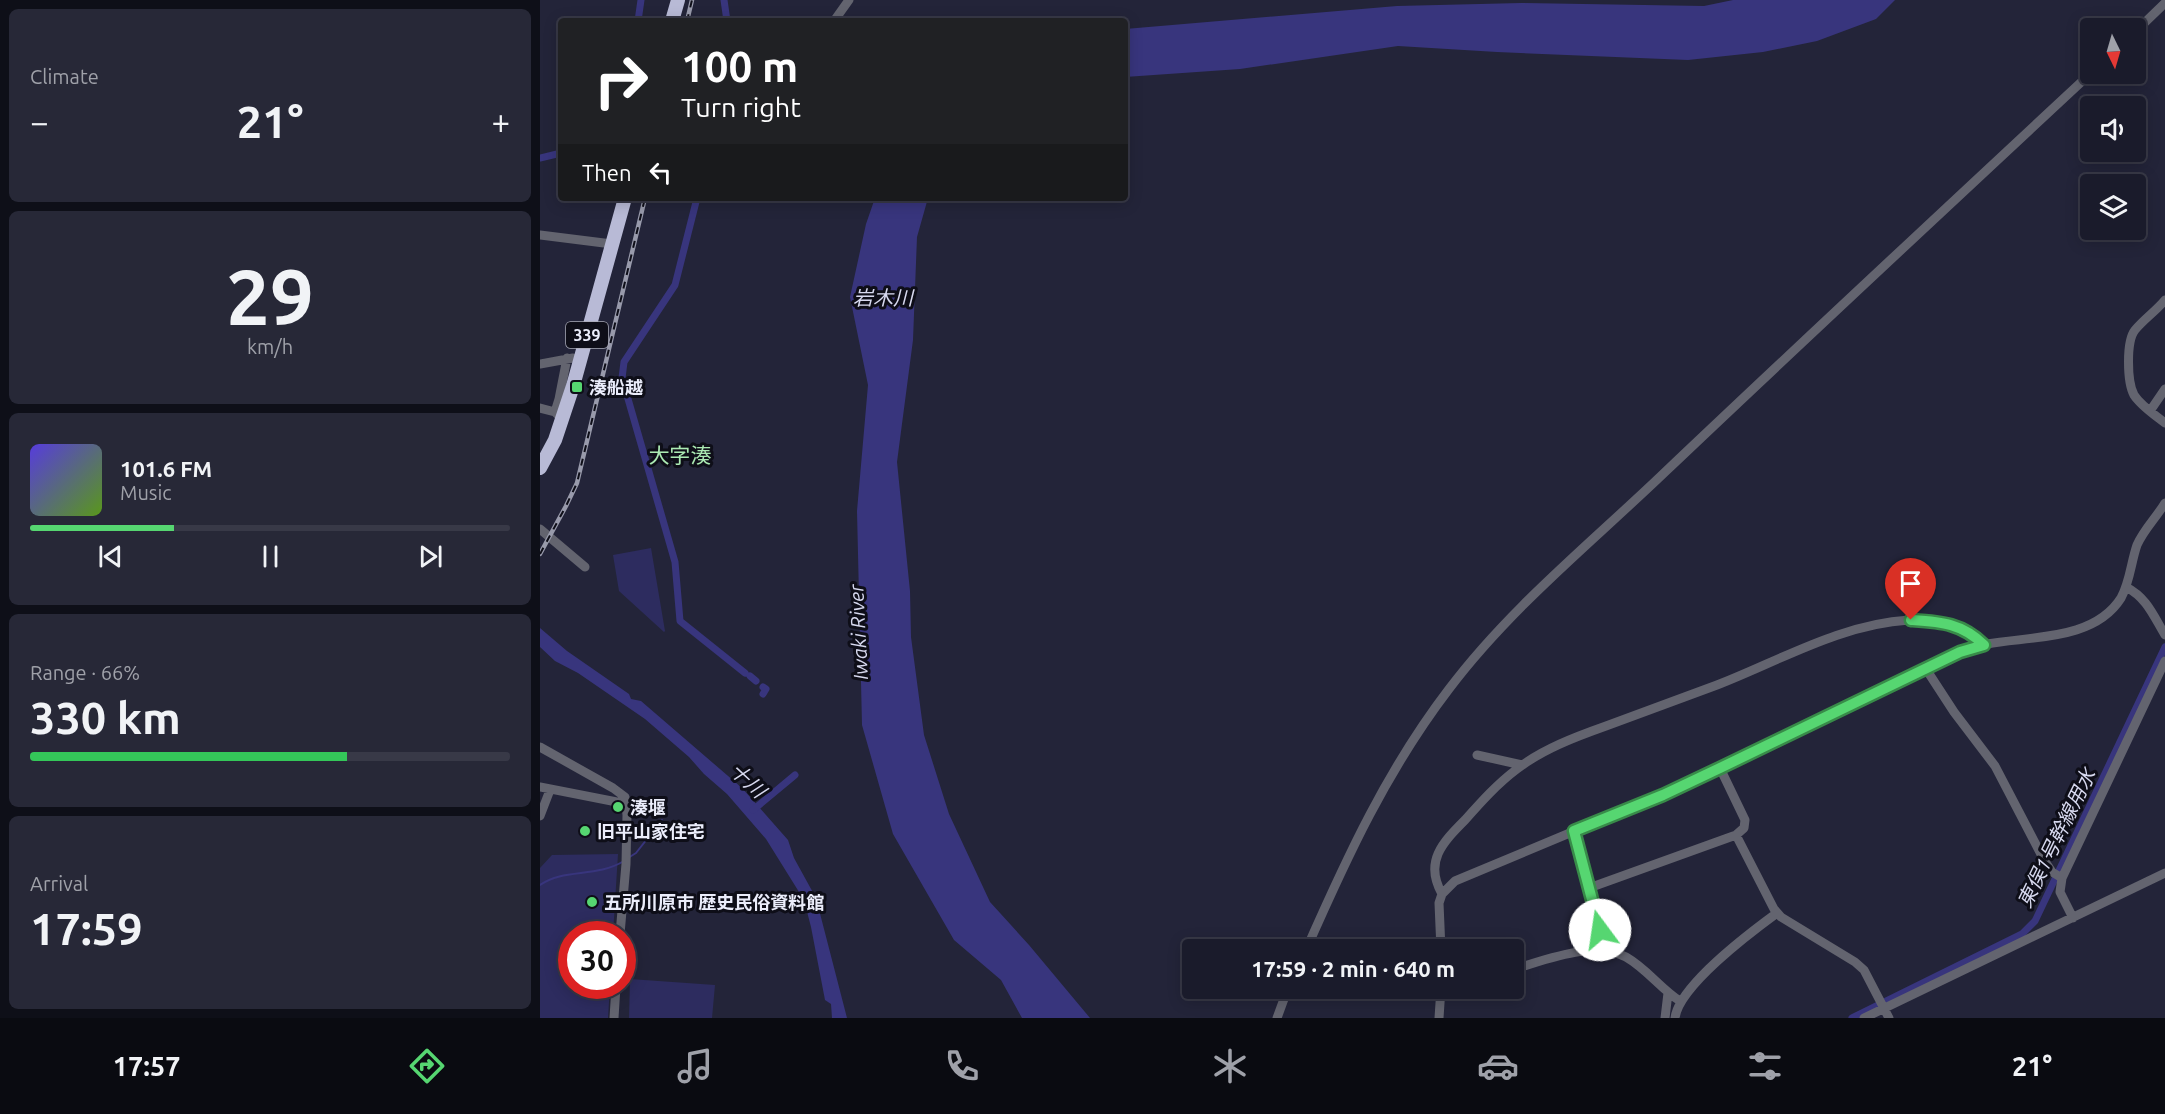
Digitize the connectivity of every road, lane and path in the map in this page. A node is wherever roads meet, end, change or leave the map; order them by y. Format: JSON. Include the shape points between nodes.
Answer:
{"nodes":[{"id":1,"x":678,"y":0,"type":"edge"},
{"id":2,"x":849,"y":0,"type":"edge"},
{"id":3,"x":2165,"y":3,"type":"edge"},
{"id":4,"x":673,"y":18,"type":"edge"},
{"id":5,"x":836,"y":18,"type":"edge"},
{"id":6,"x":2146,"y":21,"type":"edge"},
{"id":7,"x":2080,"y":83,"type":"edge"},
{"id":8,"x":624,"y":201,"type":"edge"},
{"id":9,"x":540,"y":235,"type":"edge"},
{"id":10,"x":612,"y":244,"type":"junction"},
{"id":11,"x":2165,"y":300,"type":"edge"},
{"id":12,"x":574,"y":358,"type":"junction"},
{"id":13,"x":540,"y":364,"type":"edge"},
{"id":14,"x":2165,"y":389,"type":"edge"},
{"id":15,"x":540,"y":408,"type":"edge"},
{"id":16,"x":2150,"y":411,"type":"junction"},
{"id":17,"x":559,"y":415,"type":"junction"},
{"id":18,"x":2165,"y":423,"type":"edge"},
{"id":19,"x":540,"y":468,"type":"edge"},
{"id":20,"x":2165,"y":503,"type":"edge"},
{"id":21,"x":540,"y":529,"type":"edge"},
{"id":22,"x":585,"y":567,"type":"dead end"},
{"id":23,"x":2126,"y":587,"type":"junction"},
{"id":24,"x":2165,"y":635,"type":"edge"},
{"id":25,"x":1984,"y":645,"type":"junction"},
{"id":26,"x":2165,"y":661,"type":"edge"},
{"id":27,"x":1926,"y":669,"type":"junction"},
{"id":28,"x":540,"y":747,"type":"edge"},
{"id":29,"x":1477,"y":755,"type":"dead end"},
{"id":30,"x":1522,"y":765,"type":"junction"},
{"id":31,"x":1720,"y":768,"type":"junction"},
{"id":32,"x":540,"y":787,"type":"edge"},
{"id":33,"x":550,"y":790,"type":"junction"},
{"id":34,"x":627,"y":804,"type":"junction"},
{"id":35,"x":540,"y":816,"type":"edge"},
{"id":36,"x":1574,"y":831,"type":"junction"},
{"id":37,"x":1736,"y":835,"type":"junction"},
{"id":38,"x":2165,"y":873,"type":"edge"},
{"id":39,"x":2059,"y":876,"type":"junction"},
{"id":40,"x":1589,"y":888,"type":"junction"},
{"id":41,"x":1442,"y":894,"type":"junction"},
{"id":42,"x":1777,"y":913,"type":"junction"},
{"id":43,"x":2073,"y":918,"type":"junction"},
{"id":44,"x":621,"y":921,"type":"edge"},
{"id":45,"x":1311,"y":939,"type":"edge"},
{"id":46,"x":1441,"y":939,"type":"edge"},
{"id":47,"x":1605,"y":950,"type":"junction"},
{"id":48,"x":1524,"y":966,"type":"edge"},
{"id":49,"x":1668,"y":993,"type":"junction"},
{"id":50,"x":615,"y":999,"type":"edge"},
{"id":51,"x":1284,"y":999,"type":"edge"},
{"id":52,"x":1440,"y":999,"type":"edge"},
{"id":53,"x":1680,"y":1001,"type":"junction"},
{"id":54,"x":1883,"y":1005,"type":"junction"},
{"id":55,"x":614,"y":1018,"type":"edge"},
{"id":56,"x":1276,"y":1018,"type":"edge"},
{"id":57,"x":1439,"y":1018,"type":"edge"},
{"id":58,"x":1665,"y":1018,"type":"edge"},
{"id":59,"x":1675,"y":1018,"type":"edge"},
{"id":60,"x":1864,"y":1018,"type":"edge"},
{"id":61,"x":1890,"y":1018,"type":"edge"}],
"edges":[{"from":1,"to":4,"type":"highway"},
{"from":2,"to":5,"type":"street"},
{"from":3,"to":6,"type":"street"},
{"from":7,"to":45,"type":"street","via":[[1758,382],[1494,635],[1450,687],[1403,753],[1351,849]]},
{"from":8,"to":10,"type":"highway","number":"339"},
{"from":9,"to":10,"type":"street"},
{"from":10,"to":12,"type":"highway","number":"339"},
{"from":11,"to":16,"type":"street","via":[[2135,330],[2129,342],[2131,388]]},
{"from":12,"to":13,"type":"street"},
{"from":12,"to":17,"type":"highway","number":"339"},
{"from":14,"to":16,"type":"street"},
{"from":15,"to":17,"type":"street"},
{"from":16,"to":18,"type":"street"},
{"from":17,"to":19,"type":"highway","number":"339","via":[[555,440]]},
{"from":20,"to":23,"type":"street","via":[[2137,546]]},
{"from":21,"to":22,"type":"street"},
{"from":23,"to":24,"type":"street","via":[[2146,601]]},
{"from":23,"to":25,"type":"street","via":[[2105,615],[2090,624],[2052,635]]},
{"from":25,"to":27,"type":"street"},
{"from":25,"to":30,"type":"street","via":[[1971,632],[1935,622],[1881,623],[1836,636],[1570,739]]},
{"from":26,"to":39,"type":"street"},
{"from":27,"to":31,"type":"street"},
{"from":27,"to":39,"type":"street","via":[[1995,766],[2044,860]]},
{"from":28,"to":34,"type":"street","via":[[613,788],[625,797]]},
{"from":29,"to":30,"type":"street"},
{"from":30,"to":41,"type":"street","via":[[1444,843],[1433,876]]},
{"from":31,"to":36,"type":"street"},
{"from":31,"to":37,"type":"street","via":[[1745,820],[1744,828]]},
{"from":32,"to":33,"type":"street"},
{"from":33,"to":34,"type":"street"},
{"from":33,"to":35,"type":"street"},
{"from":34,"to":44,"type":"street"},
{"from":36,"to":40,"type":"street"},
{"from":36,"to":41,"type":"street","via":[[1465,876]]},
{"from":37,"to":40,"type":"street"},
{"from":37,"to":42,"type":"street"},
{"from":38,"to":43,"type":"street"},
{"from":39,"to":43,"type":"street","via":[[2060,892]]},
{"from":40,"to":47,"type":"street"},
{"from":41,"to":46,"type":"street"},
{"from":42,"to":53,"type":"street","via":[[1737,944]]},
{"from":42,"to":54,"type":"street","via":[[1864,970]]},
{"from":43,"to":54,"type":"street"},
{"from":47,"to":48,"type":"street"},
{"from":47,"to":49,"type":"street","via":[[1627,958]]},
{"from":49,"to":53,"type":"street"},
{"from":49,"to":58,"type":"street"},
{"from":50,"to":55,"type":"street"},
{"from":51,"to":56,"type":"street"},
{"from":52,"to":57,"type":"street"},
{"from":53,"to":59,"type":"street"},
{"from":54,"to":60,"type":"street"},
{"from":54,"to":61,"type":"street"}]}
